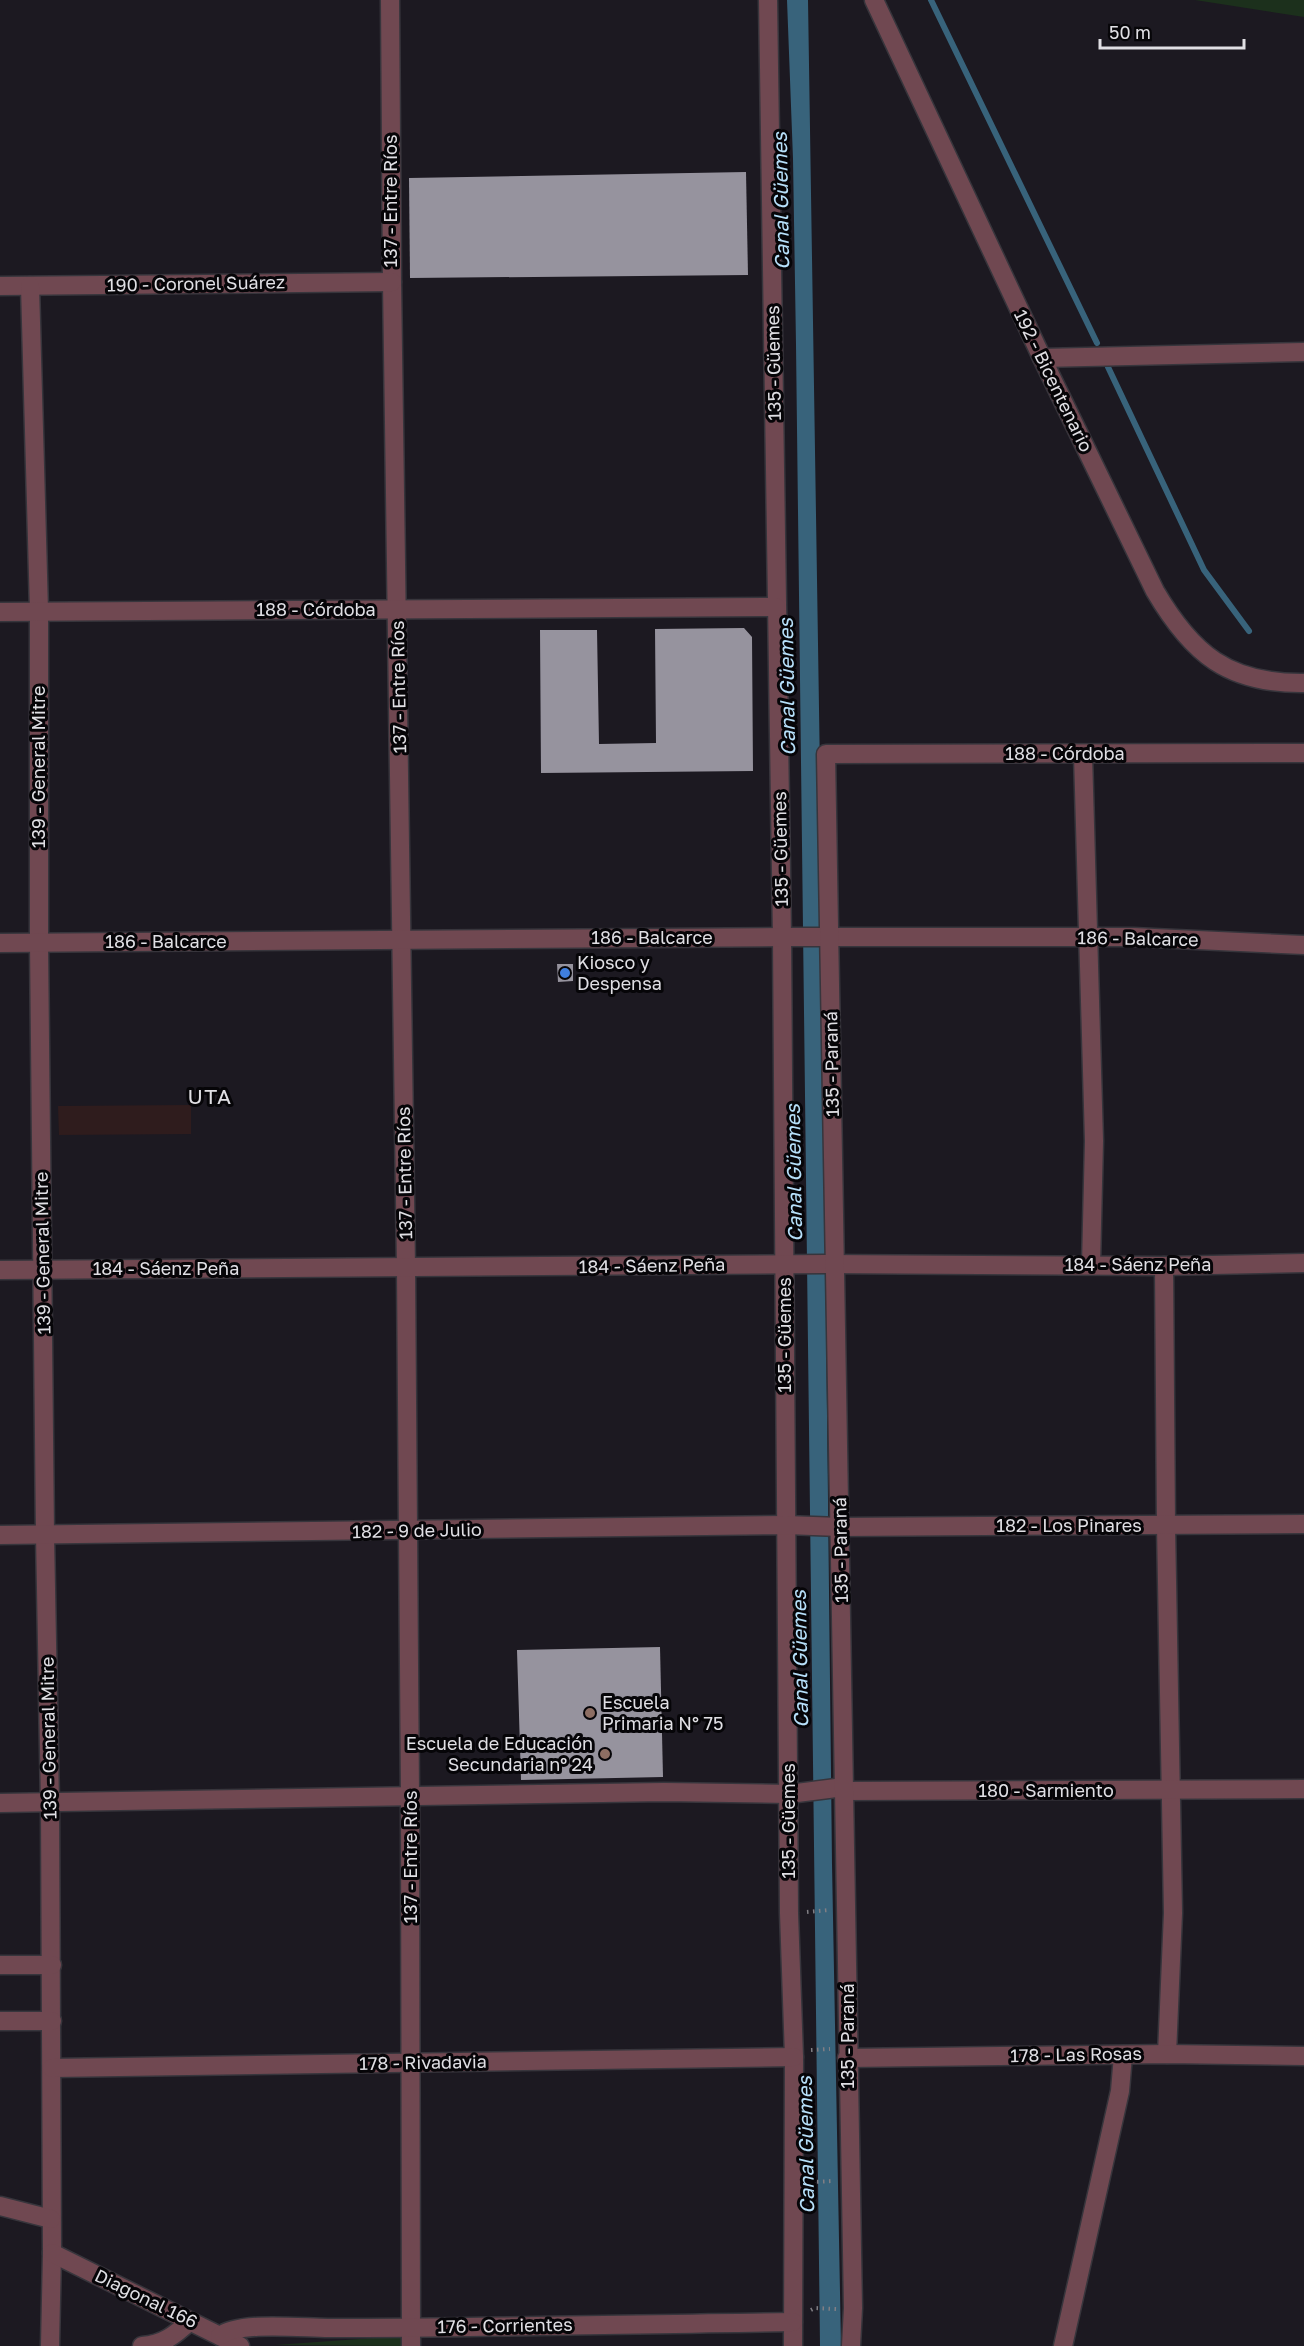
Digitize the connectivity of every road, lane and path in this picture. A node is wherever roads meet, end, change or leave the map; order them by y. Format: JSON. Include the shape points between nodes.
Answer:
{"nodes":[{"id":1,"x":390,"y":0,"type":"edge"},
{"id":2,"x":768,"y":0,"type":"edge"},
{"id":3,"x":874,"y":0,"type":"edge"},
{"id":4,"x":392,"y":282,"type":"junction"},
{"id":5,"x":0,"y":286,"type":"edge"},
{"id":6,"x":30,"y":286,"type":"junction"},
{"id":7,"x":1304,"y":352,"type":"edge"},
{"id":8,"x":1042,"y":358,"type":"junction"},
{"id":9,"x":776,"y":607,"type":"junction"},
{"id":10,"x":398,"y":610,"type":"junction"},
{"id":11,"x":39,"y":611,"type":"junction"},
{"id":12,"x":0,"y":612,"type":"edge"},
{"id":13,"x":1304,"y":683,"type":"edge"},
{"id":14,"x":1304,"y":753,"type":"edge"},
{"id":15,"x":826,"y":754,"type":"joint"},
{"id":16,"x":1083,"y":755,"type":"junction"},
{"id":17,"x":786,"y":937,"type":"junction"},
{"id":18,"x":825,"y":937,"type":"junction"},
{"id":19,"x":1089,"y":937,"type":"junction"},
{"id":20,"x":403,"y":940,"type":"junction"},
{"id":21,"x":0,"y":943,"type":"edge"},
{"id":22,"x":39,"y":943,"type":"junction"},
{"id":23,"x":1304,"y":945,"type":"edge"},
{"id":24,"x":1304,"y":1263,"type":"edge"},
{"id":25,"x":829,"y":1264,"type":"junction"},
{"id":26,"x":792,"y":1265,"type":"junction"},
{"id":27,"x":1091,"y":1265,"type":"junction"},
{"id":28,"x":1164,"y":1266,"type":"junction"},
{"id":29,"x":406,"y":1268,"type":"junction"},
{"id":30,"x":0,"y":1270,"type":"edge"},
{"id":31,"x":44,"y":1270,"type":"junction"},
{"id":32,"x":1304,"y":1524,"type":"edge"},
{"id":33,"x":790,"y":1525,"type":"junction"},
{"id":34,"x":837,"y":1526,"type":"junction"},
{"id":35,"x":1166,"y":1526,"type":"junction"},
{"id":36,"x":407,"y":1532,"type":"junction"},
{"id":37,"x":0,"y":1535,"type":"edge"},
{"id":38,"x":45,"y":1535,"type":"junction"},
{"id":39,"x":1304,"y":1789,"type":"edge"},
{"id":40,"x":841,"y":1790,"type":"junction"},
{"id":41,"x":1170,"y":1790,"type":"junction"},
{"id":42,"x":796,"y":1793,"type":"junction"},
{"id":43,"x":410,"y":1796,"type":"junction"},
{"id":44,"x":0,"y":1803,"type":"edge"},
{"id":45,"x":50,"y":1803,"type":"junction"},
{"id":46,"x":839,"y":1908,"type":"dead end"},
{"id":47,"x":810,"y":1912,"type":"dead end"},
{"id":48,"x":0,"y":1965,"type":"edge"},
{"id":49,"x":52,"y":1965,"type":"junction"},
{"id":50,"x":0,"y":2021,"type":"edge"},
{"id":51,"x":52,"y":2021,"type":"junction"},
{"id":52,"x":802,"y":2053,"type":"junction"},
{"id":53,"x":843,"y":2053,"type":"junction"},
{"id":54,"x":1123,"y":2055,"type":"junction"},
{"id":55,"x":1167,"y":2055,"type":"junction"},
{"id":56,"x":1304,"y":2056,"type":"edge"},
{"id":57,"x":411,"y":2063,"type":"junction"},
{"id":58,"x":52,"y":2068,"type":"junction"},
{"id":59,"x":843,"y":2180,"type":"dead end"},
{"id":60,"x":814,"y":2182,"type":"dead end"},
{"id":61,"x":0,"y":2206,"type":"edge"},
{"id":62,"x":51,"y":2219,"type":"junction"},
{"id":63,"x":52,"y":2253,"type":"junction"},
{"id":64,"x":815,"y":2308,"type":"dead end"},
{"id":65,"x":845,"y":2310,"type":"dead end"},
{"id":66,"x":190,"y":2321,"type":"junction"},
{"id":67,"x":793,"y":2322,"type":"junction"},
{"id":68,"x":410,"y":2327,"type":"junction"},
{"id":69,"x":257,"y":2328,"type":"junction"},
{"id":70,"x":220,"y":2336,"type":"junction"},
{"id":71,"x":50,"y":2346,"type":"edge"},
{"id":72,"x":142,"y":2346,"type":"edge"},
{"id":73,"x":240,"y":2346,"type":"edge"},
{"id":74,"x":254,"y":2346,"type":"edge"},
{"id":75,"x":411,"y":2346,"type":"edge"},
{"id":76,"x":793,"y":2346,"type":"edge"},
{"id":77,"x":851,"y":2346,"type":"edge"},
{"id":78,"x":1063,"y":2346,"type":"edge"}],
"edges":[{"from":1,"to":4,"type":"street","name":"137 - Entre Ríos"},
{"from":2,"to":9,"type":"street","name":"135 - Güemes"},
{"from":3,"to":8,"type":"street","name":"192 - Bicentenario"},
{"from":4,"to":6,"type":"street","name":"190 - Coronel Suárez"},
{"from":4,"to":10,"type":"street","name":"137 - Entre Ríos"},
{"from":5,"to":6,"type":"street","name":"190 - Coronel Suárez"},
{"from":6,"to":11,"type":"street","name":"139 - General Mitre"},
{"from":7,"to":8,"type":"street"},
{"from":8,"to":13,"type":"street","name":"192 - Bicentenario","via":[[1155,591],[1184,636],[1200,652],[1240,675]]},
{"from":9,"to":10,"type":"street","name":"188 - Córdoba"},
{"from":9,"to":17,"type":"street","name":"135 - Güemes"},
{"from":10,"to":11,"type":"street","name":"188 - Córdoba"},
{"from":10,"to":20,"type":"street","name":"137 - Entre Ríos"},
{"from":11,"to":12,"type":"street","name":"188 - Córdoba"},
{"from":11,"to":22,"type":"street","name":"139 - General Mitre"},
{"from":14,"to":16,"type":"street","name":"188 - Córdoba"},
{"from":15,"to":16,"type":"street","name":"188 - Córdoba"},
{"from":15,"to":18,"type":"street","name":"135 - Paraná"},
{"from":16,"to":19,"type":"street"},
{"from":17,"to":18,"type":"street","name":"186 - Balcarce"},
{"from":17,"to":20,"type":"street","name":"186 - Balcarce"},
{"from":17,"to":26,"type":"street","name":"135 - Güemes"},
{"from":18,"to":19,"type":"street","name":"186 - Balcarce"},
{"from":18,"to":25,"type":"street","name":"135 - Paraná"},
{"from":19,"to":23,"type":"street","name":"186 - Balcarce"},
{"from":19,"to":27,"type":"street","via":[[1094,1141]]},
{"from":20,"to":22,"type":"street","name":"186 - Balcarce"},
{"from":20,"to":29,"type":"street","name":"137 - Entre Ríos"},
{"from":21,"to":22,"type":"street","name":"186 - Balcarce"},
{"from":22,"to":31,"type":"street","name":"139 - General Mitre"},
{"from":24,"to":28,"type":"street","name":"184 - Sáenz Peña"},
{"from":25,"to":26,"type":"street","name":"184 - Sáenz Peña"},
{"from":25,"to":27,"type":"street","name":"184 - Sáenz Peña"},
{"from":25,"to":34,"type":"street","name":"135 - Paraná"},
{"from":26,"to":29,"type":"street","name":"184 - Sáenz Peña"},
{"from":26,"to":33,"type":"street","name":"135 - Güemes"},
{"from":27,"to":28,"type":"street","name":"184 - Sáenz Peña"},
{"from":28,"to":35,"type":"street"},
{"from":29,"to":31,"type":"street","name":"184 - Sáenz Peña"},
{"from":29,"to":36,"type":"street","name":"137 - Entre Ríos"},
{"from":30,"to":31,"type":"street","name":"184 - Sáenz Peña"},
{"from":31,"to":38,"type":"street","name":"139 - General Mitre"},
{"from":32,"to":35,"type":"street","name":"182 - Los Pinares"},
{"from":33,"to":34,"type":"street","name":"182 - 9 de Julio"},
{"from":33,"to":36,"type":"street","name":"182 - 9 de Julio"},
{"from":33,"to":42,"type":"street","name":"135 - Güemes"},
{"from":34,"to":35,"type":"street","name":"182 - Los Pinares"},
{"from":34,"to":40,"type":"street","name":"135 - Paraná"},
{"from":35,"to":41,"type":"street"},
{"from":36,"to":38,"type":"street","name":"182 - 9 de Julio"},
{"from":36,"to":43,"type":"street","name":"137 - Entre Ríos"},
{"from":37,"to":38,"type":"street","name":"182 - 9 de Julio"},
{"from":38,"to":45,"type":"street","name":"139 - General Mitre"},
{"from":39,"to":41,"type":"street","name":"180 - Sarmiento"},
{"from":40,"to":41,"type":"street","name":"180 - Sarmiento"},
{"from":40,"to":42,"type":"street","name":"180 - Sarmiento"},
{"from":40,"to":53,"type":"street","name":"135 - Paraná"},
{"from":41,"to":55,"type":"street","via":[[1173,1913]]},
{"from":42,"to":43,"type":"street","name":"180 - Sarmiento"},
{"from":42,"to":52,"type":"street","name":"135 - Güemes","via":[[789,1912]]},
{"from":43,"to":45,"type":"street","name":"180 - Sarmiento"},
{"from":43,"to":57,"type":"street","name":"137 - Entre Ríos"},
{"from":44,"to":45,"type":"street","name":"180 - Sarmiento"},
{"from":45,"to":49,"type":"street","name":"139 - General Mitre"},
{"from":46,"to":47,"type":"path"},
{"from":48,"to":49,"type":"street"},
{"from":49,"to":51,"type":"street","name":"139 - General Mitre"},
{"from":50,"to":51,"type":"street"},
{"from":51,"to":58,"type":"street","name":"139 - General Mitre"},
{"from":52,"to":53,"type":"path"},
{"from":52,"to":57,"type":"street","name":"178 - Rivadavia"},
{"from":52,"to":67,"type":"street","name":"135 - Güemes"},
{"from":53,"to":54,"type":"street","name":"178 - Las Rosas"},
{"from":53,"to":77,"type":"street","name":"135 - Paraná","via":[[853,2308]]},
{"from":54,"to":55,"type":"street","name":"178 - Las Rosas"},
{"from":54,"to":78,"type":"street","via":[[1120,2091]]},
{"from":55,"to":56,"type":"street","name":"178 - Las Rosas"},
{"from":57,"to":58,"type":"street","name":"178 - Rivadavia"},
{"from":57,"to":68,"type":"street","name":"137 - Entre Ríos"},
{"from":58,"to":62,"type":"street","name":"139 - General Mitre"},
{"from":59,"to":60,"type":"path"},
{"from":61,"to":62,"type":"street"},
{"from":62,"to":63,"type":"street","name":"139 - General Mitre"},
{"from":63,"to":66,"type":"street","name":"Diagonal 166"},
{"from":63,"to":71,"type":"street","name":"139 - General Mitre"},
{"from":64,"to":65,"type":"path"},
{"from":66,"to":70,"type":"street","name":"Diagonal 166"},
{"from":66,"to":72,"type":"street","via":[[172,2338]]},
{"from":67,"to":68,"type":"street","name":"176 - Corrientes"},
{"from":67,"to":76,"type":"street","name":"135 - Güemes"},
{"from":68,"to":69,"type":"street","name":"176 - Corrientes"},
{"from":68,"to":75,"type":"street","name":"137 - Entre Ríos"},
{"from":69,"to":70,"type":"street","name":"176 - Corrientes","via":[[227,2331]]},
{"from":69,"to":74,"type":"street"},
{"from":70,"to":73,"type":"street","name":"Diagonal 166"}]}
